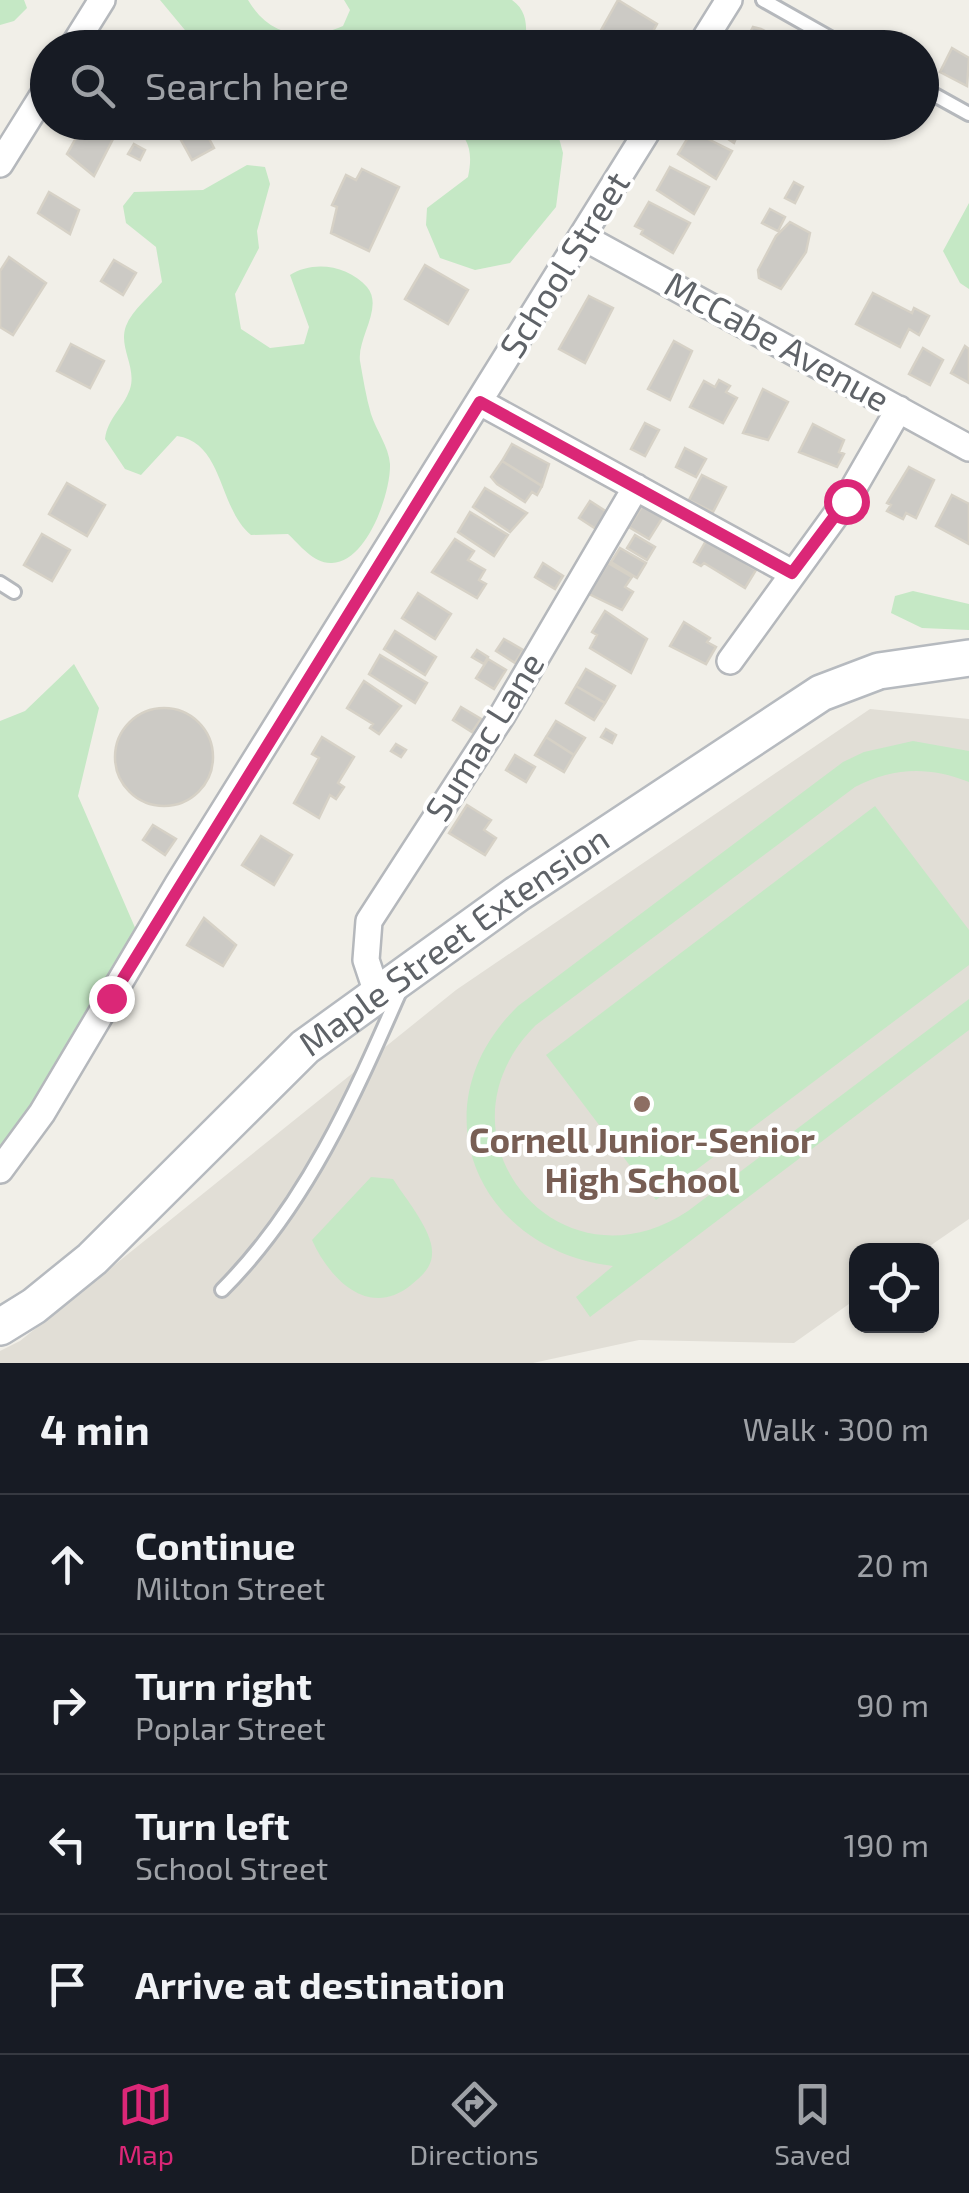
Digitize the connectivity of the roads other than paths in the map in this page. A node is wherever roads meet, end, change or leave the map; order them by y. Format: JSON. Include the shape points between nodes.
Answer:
{"nodes":[{"id":1,"x":102,"y":0,"type":"edge"},
{"id":2,"x":729,"y":0,"type":"edge"},
{"id":3,"x":763,"y":0,"type":"edge"},
{"id":4,"x":83,"y":30,"type":"edge"},
{"id":5,"x":711,"y":30,"type":"edge"},
{"id":6,"x":816,"y":30,"type":"edge"},
{"id":7,"x":939,"y":97,"type":"edge"},
{"id":8,"x":969,"y":114,"type":"edge"},
{"id":9,"x":30,"y":116,"type":"edge"},
{"id":10,"x":643,"y":140,"type":"edge"},
{"id":11,"x":0,"y":164,"type":"edge"},
{"id":12,"x":583,"y":237,"type":"junction"},
{"id":13,"x":480,"y":402,"type":"junction"},
{"id":14,"x":898,"y":409,"type":"junction"},
{"id":15,"x":969,"y":448,"type":"edge"},
{"id":16,"x":636,"y":488,"type":"junction"},
{"id":17,"x":792,"y":573,"type":"junction"},
{"id":18,"x":0,"y":583,"type":"edge"},
{"id":19,"x":14,"y":592,"type":"dead end"},
{"id":20,"x":969,"y":658,"type":"edge"},
{"id":21,"x":730,"y":662,"type":"dead end"},
{"id":22,"x":410,"y":968,"type":"junction"},
{"id":23,"x":377,"y":993,"type":"junction"},
{"id":24,"x":0,"y":1170,"type":"edge"},
{"id":25,"x":222,"y":1290,"type":"dead end"},
{"id":26,"x":0,"y":1327,"type":"edge"}],
"edges":[{"from":1,"to":4,"type":"street"},
{"from":2,"to":5,"type":"street"},
{"from":3,"to":6,"type":"lane"},
{"from":7,"to":8,"type":"lane"},
{"from":9,"to":11,"type":"street"},
{"from":10,"to":12,"type":"street","name":"School Street"},
{"from":12,"to":13,"type":"street","name":"School Street"},
{"from":12,"to":14,"type":"street","name":"McCabe Avenue"},
{"from":13,"to":16,"type":"street"},
{"from":13,"to":24,"type":"street","name":"School Street"},
{"from":14,"to":15,"type":"street","name":"McCabe Avenue"},
{"from":14,"to":17,"type":"street","via":[[846,501]]},
{"from":16,"to":17,"type":"street"},
{"from":16,"to":23,"type":"street","name":"Sumac Lane","via":[[503,714],[374,910],[364,939]]},
{"from":17,"to":21,"type":"street"},
{"from":18,"to":19,"type":"lane"},
{"from":20,"to":22,"type":"street","name":"Maple Street Extension","via":[[879,671],[798,705]]},
{"from":22,"to":23,"type":"street","name":"Maple Street Extension"},
{"from":22,"to":25,"type":"lane","via":[[357,1088],[294,1202],[260,1252]]},
{"from":23,"to":26,"type":"street","name":"Maple Street Extension","via":[[270,1077],[66,1282]]}]}
